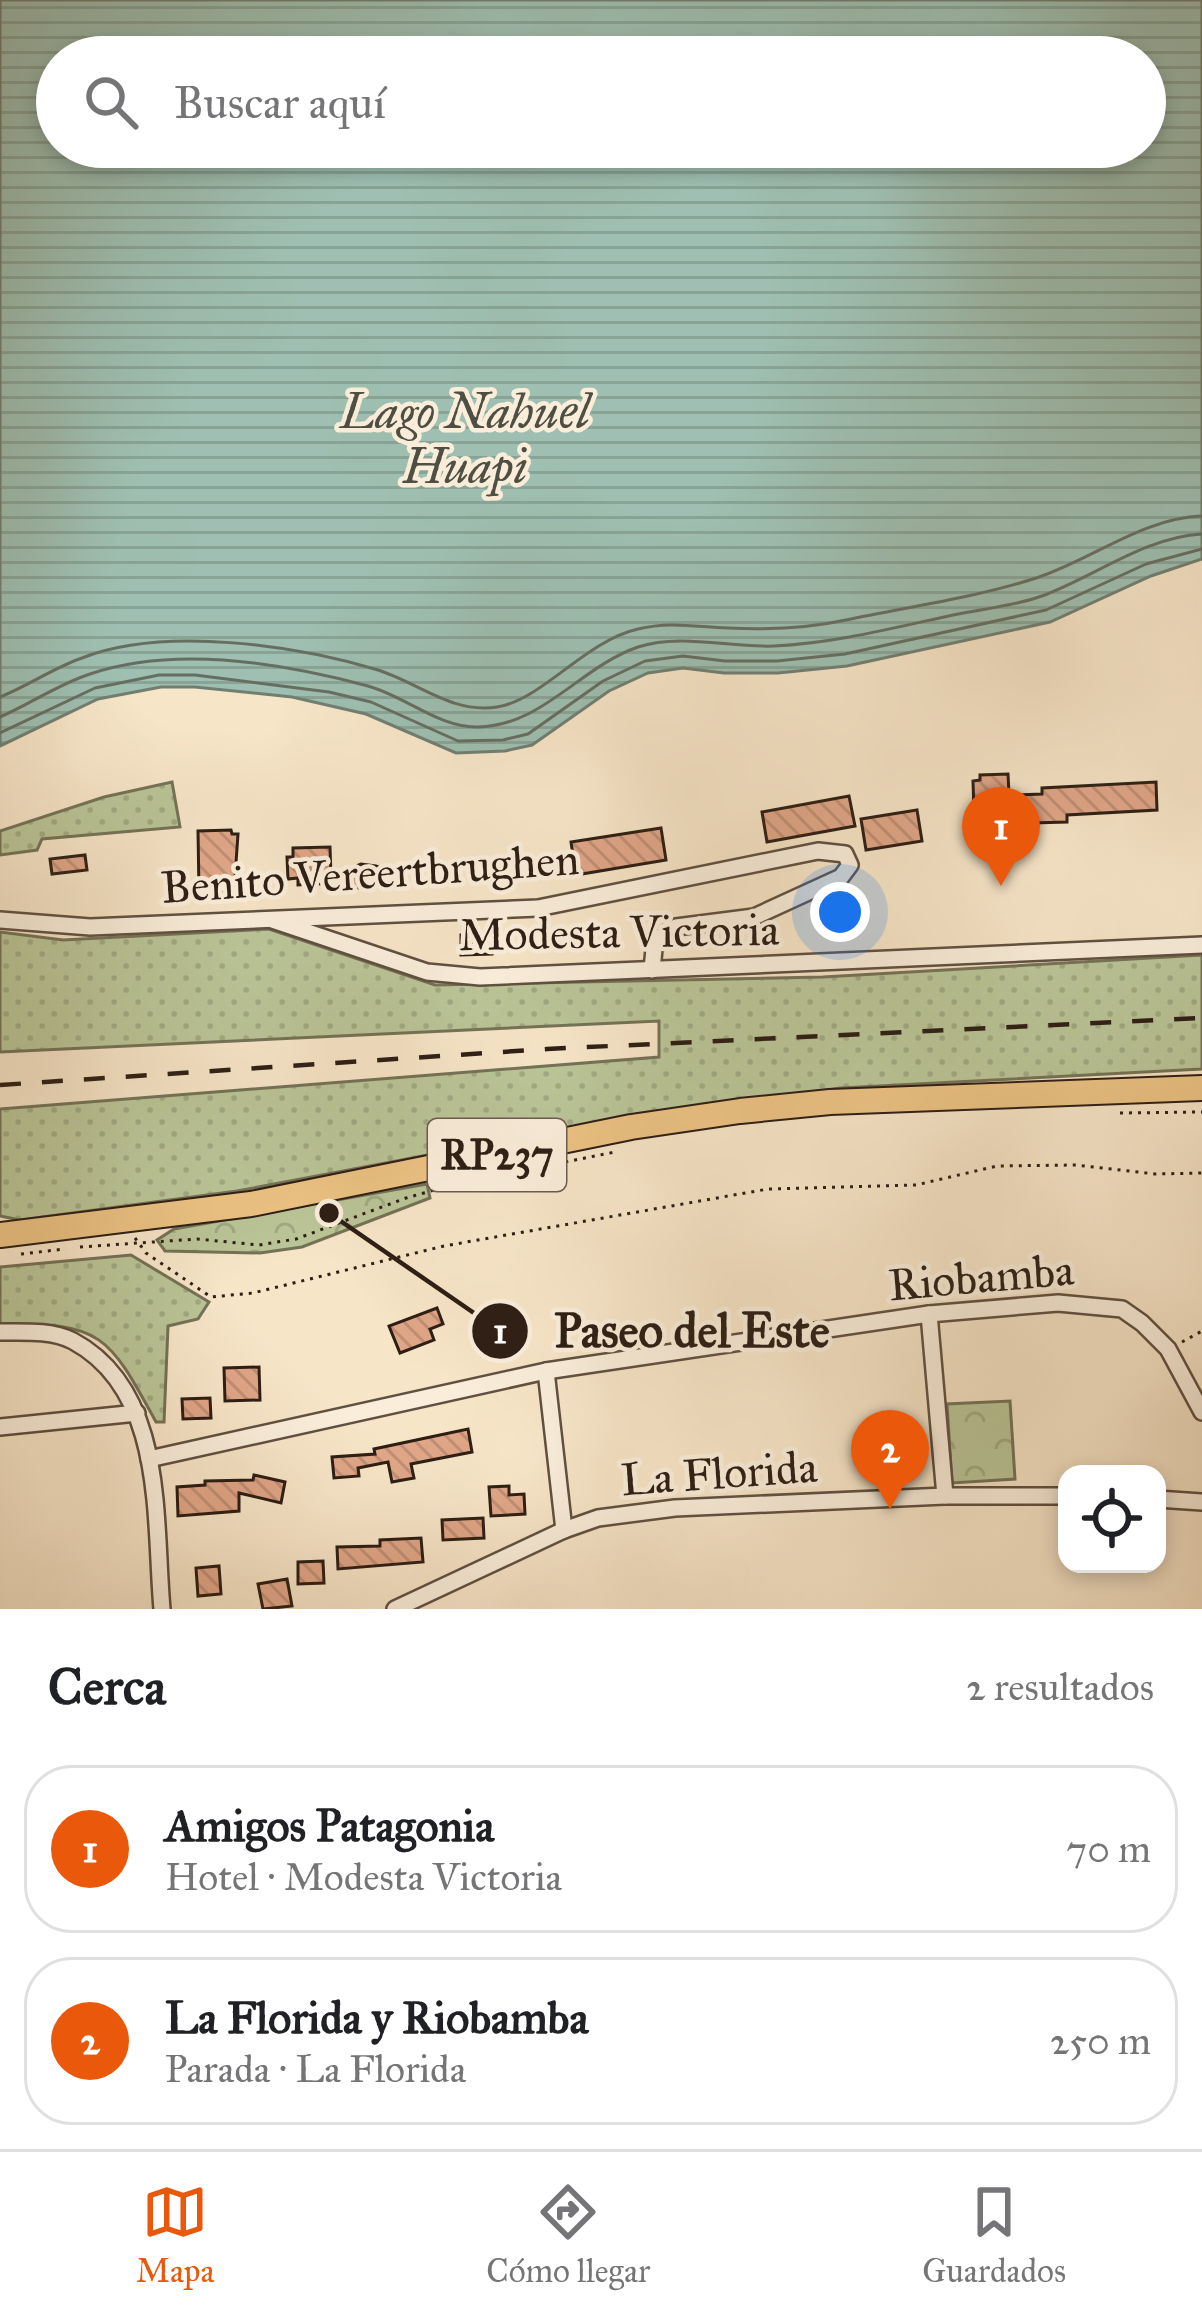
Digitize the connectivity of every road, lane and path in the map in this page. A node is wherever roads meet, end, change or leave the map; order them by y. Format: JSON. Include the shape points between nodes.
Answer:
{"nodes":[{"id":1,"x":263,"y":917,"type":"junction"},
{"id":2,"x":0,"y":920,"type":"edge"},
{"id":3,"x":1202,"y":944,"type":"edge"},
{"id":4,"x":652,"y":970,"type":"junction"},
{"id":5,"x":1199,"y":1096,"type":"edge"},
{"id":6,"x":1118,"y":1113,"type":"dead end"},
{"id":7,"x":626,"y":1150,"type":"dead end"},
{"id":8,"x":520,"y":1171,"type":"dead end"},
{"id":9,"x":1202,"y":1173,"type":"edge"},
{"id":10,"x":467,"y":1182,"type":"dead end"},
{"id":11,"x":124,"y":1221,"type":"junction"},
{"id":12,"x":0,"y":1234,"type":"edge"},
{"id":13,"x":140,"y":1246,"type":"junction"},
{"id":14,"x":19,"y":1254,"type":"dead end"},
{"id":15,"x":929,"y":1314,"type":"junction"},
{"id":16,"x":1202,"y":1331,"type":"edge"},
{"id":17,"x":0,"y":1332,"type":"edge"},
{"id":18,"x":1168,"y":1349,"type":"junction"},
{"id":19,"x":547,"y":1371,"type":"junction"},
{"id":20,"x":1202,"y":1412,"type":"edge"},
{"id":21,"x":137,"y":1413,"type":"junction"},
{"id":22,"x":0,"y":1427,"type":"edge"},
{"id":23,"x":149,"y":1459,"type":"junction"},
{"id":24,"x":945,"y":1496,"type":"junction"},
{"id":25,"x":1058,"y":1496,"type":"edge"},
{"id":26,"x":1166,"y":1500,"type":"edge"},
{"id":27,"x":1202,"y":1502,"type":"edge"},
{"id":28,"x":564,"y":1530,"type":"junction"},
{"id":29,"x":161,"y":1609,"type":"edge"},
{"id":30,"x":395,"y":1609,"type":"edge"}],
"edges":[{"from":1,"to":2,"type":"street","name":"Benito Vereertbrughen","via":[[90,927]]},
{"from":1,"to":4,"type":"street","name":"Modesta Victoria","via":[[428,972]]},
{"from":1,"to":4,"type":"street","name":"Benito Vereertbrughen","via":[[538,908],[818,851],[845,854],[850,865],[842,877],[754,916],[676,927],[654,949]]},
{"from":3,"to":4,"type":"street","name":"Modesta Victoria"},
{"from":5,"to":6,"type":"path"},
{"from":5,"to":11,"type":"main road","number":"RP237","via":[[830,1102],[740,1111]]},
{"from":7,"to":8,"type":"path"},
{"from":9,"to":13,"type":"path","via":[[998,1166],[916,1185],[768,1189],[211,1297]]},
{"from":10,"to":13,"type":"path","via":[[296,1239]]},
{"from":11,"to":12,"type":"main road","number":"RP237"},
{"from":11,"to":13,"type":"path"},
{"from":13,"to":14,"type":"path"},
{"from":15,"to":18,"type":"street","name":"Riobamba","via":[[1095,1304],[1122,1309]]},
{"from":15,"to":19,"type":"street","name":"Riobamba"},
{"from":15,"to":24,"type":"street"},
{"from":16,"to":18,"type":"path"},
{"from":17,"to":21,"type":"street","via":[[71,1340],[104,1365]]},
{"from":18,"to":20,"type":"street","name":"Riobamba"},
{"from":19,"to":23,"type":"street","name":"Riobamba"},
{"from":19,"to":28,"type":"street"},
{"from":21,"to":22,"type":"street"},
{"from":21,"to":23,"type":"street"},
{"from":23,"to":29,"type":"street"},
{"from":24,"to":25,"type":"street","name":"La Florida"},
{"from":24,"to":28,"type":"street","name":"La Florida","via":[[676,1508]]},
{"from":26,"to":27,"type":"street"},
{"from":28,"to":30,"type":"street","name":"La Florida"}]}
